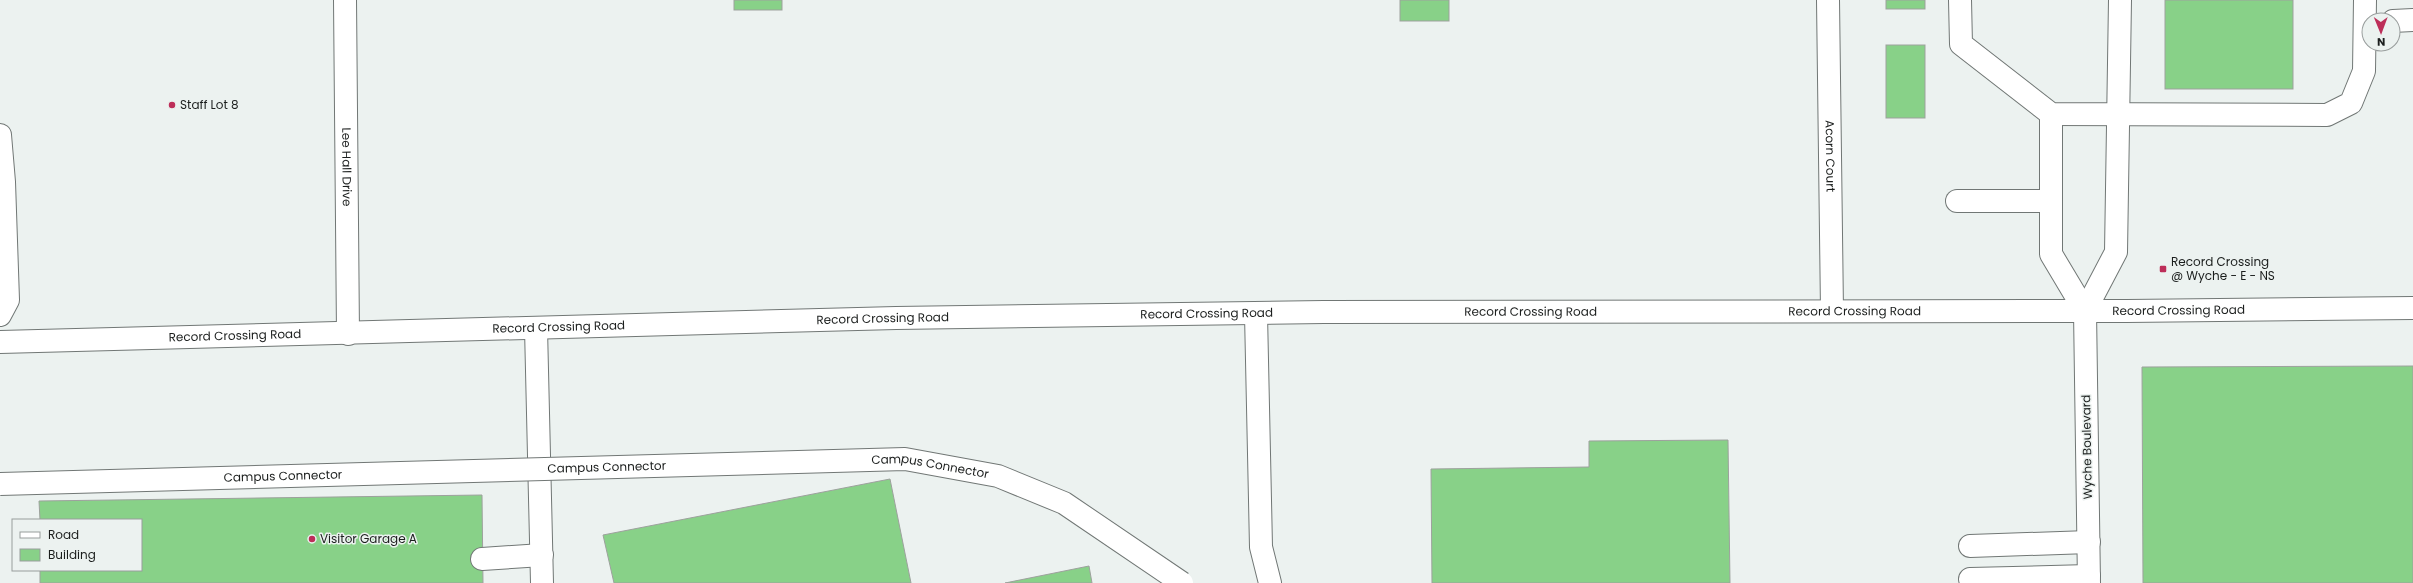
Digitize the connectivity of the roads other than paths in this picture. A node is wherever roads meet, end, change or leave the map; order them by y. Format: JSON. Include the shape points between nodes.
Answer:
{"nodes":[{"id":1,"x":345,"y":0,"type":"edge"},
{"id":2,"x":1828,"y":0,"type":"edge"},
{"id":3,"x":1960,"y":0,"type":"edge"},
{"id":4,"x":2120,"y":0,"type":"edge"},
{"id":5,"x":2413,"y":20,"type":"edge"},
{"id":6,"x":2401,"y":21,"type":"edge"},
{"id":7,"x":2365,"y":52,"type":"edge"},
{"id":8,"x":2051,"y":114,"type":"junction"},
{"id":9,"x":2119,"y":115,"type":"junction"},
{"id":10,"x":0,"y":135,"type":"edge"},
{"id":11,"x":1957,"y":201,"type":"dead end"},
{"id":12,"x":2051,"y":202,"type":"junction"},
{"id":13,"x":2413,"y":308,"type":"edge"},
{"id":14,"x":2086,"y":311,"type":"junction"},
{"id":15,"x":1832,"y":312,"type":"junction"},
{"id":16,"x":1256,"y":314,"type":"junction"},
{"id":17,"x":0,"y":315,"type":"edge"},
{"id":18,"x":536,"y":328,"type":"junction"},
{"id":19,"x":348,"y":334,"type":"junction"},
{"id":20,"x":0,"y":342,"type":"edge"},
{"id":21,"x":0,"y":484,"type":"edge"},
{"id":22,"x":2089,"y":542,"type":"junction"},
{"id":23,"x":1970,"y":546,"type":"dead end"},
{"id":24,"x":542,"y":555,"type":"junction"},
{"id":25,"x":482,"y":559,"type":"dead end"},
{"id":26,"x":1970,"y":579,"type":"dead end"},
{"id":27,"x":2089,"y":580,"type":"edge"},
{"id":28,"x":542,"y":583,"type":"edge"},
{"id":29,"x":1182,"y":583,"type":"edge"},
{"id":30,"x":1270,"y":583,"type":"edge"}],
"edges":[{"from":1,"to":19,"type":"street","name":"Lee Hall Drive"},
{"from":2,"to":15,"type":"street","name":"Acorn Court"},
{"from":3,"to":8,"type":"street","via":[[1961,44]]},
{"from":4,"to":9,"type":"street"},
{"from":5,"to":6,"type":"street"},
{"from":7,"to":9,"type":"street","via":[[2364,71],[2351,103],[2327,115]]},
{"from":8,"to":9,"type":"street"},
{"from":8,"to":12,"type":"street"},
{"from":9,"to":14,"type":"street","via":[[2116,252]]},
{"from":10,"to":17,"type":"street","via":[[8,300]]},
{"from":11,"to":12,"type":"street"},
{"from":12,"to":14,"type":"street","via":[[2051,254]]},
{"from":13,"to":14,"type":"street","name":"Record Crossing Road"},
{"from":14,"to":15,"type":"street","name":"Record Crossing Road"},
{"from":14,"to":22,"type":"street","name":"Wyche Boulevard"},
{"from":15,"to":16,"type":"street","name":"Record Crossing Road"},
{"from":16,"to":18,"type":"street","name":"Record Crossing Road","via":[[896,318]]},
{"from":16,"to":30,"type":"street","via":[[1261,547]]},
{"from":18,"to":19,"type":"street","name":"Record Crossing Road"},
{"from":18,"to":24,"type":"street"},
{"from":19,"to":20,"type":"street","name":"Record Crossing Road"},
{"from":21,"to":29,"type":"street","name":"Campus Connector","bridge":true,"via":[[905,459],[998,476],[1064,503]]},
{"from":22,"to":23,"type":"street"},
{"from":22,"to":27,"type":"street","name":"Wyche Boulevard"},
{"from":24,"to":25,"type":"street"},
{"from":24,"to":28,"type":"street"},
{"from":26,"to":27,"type":"street"}]}
